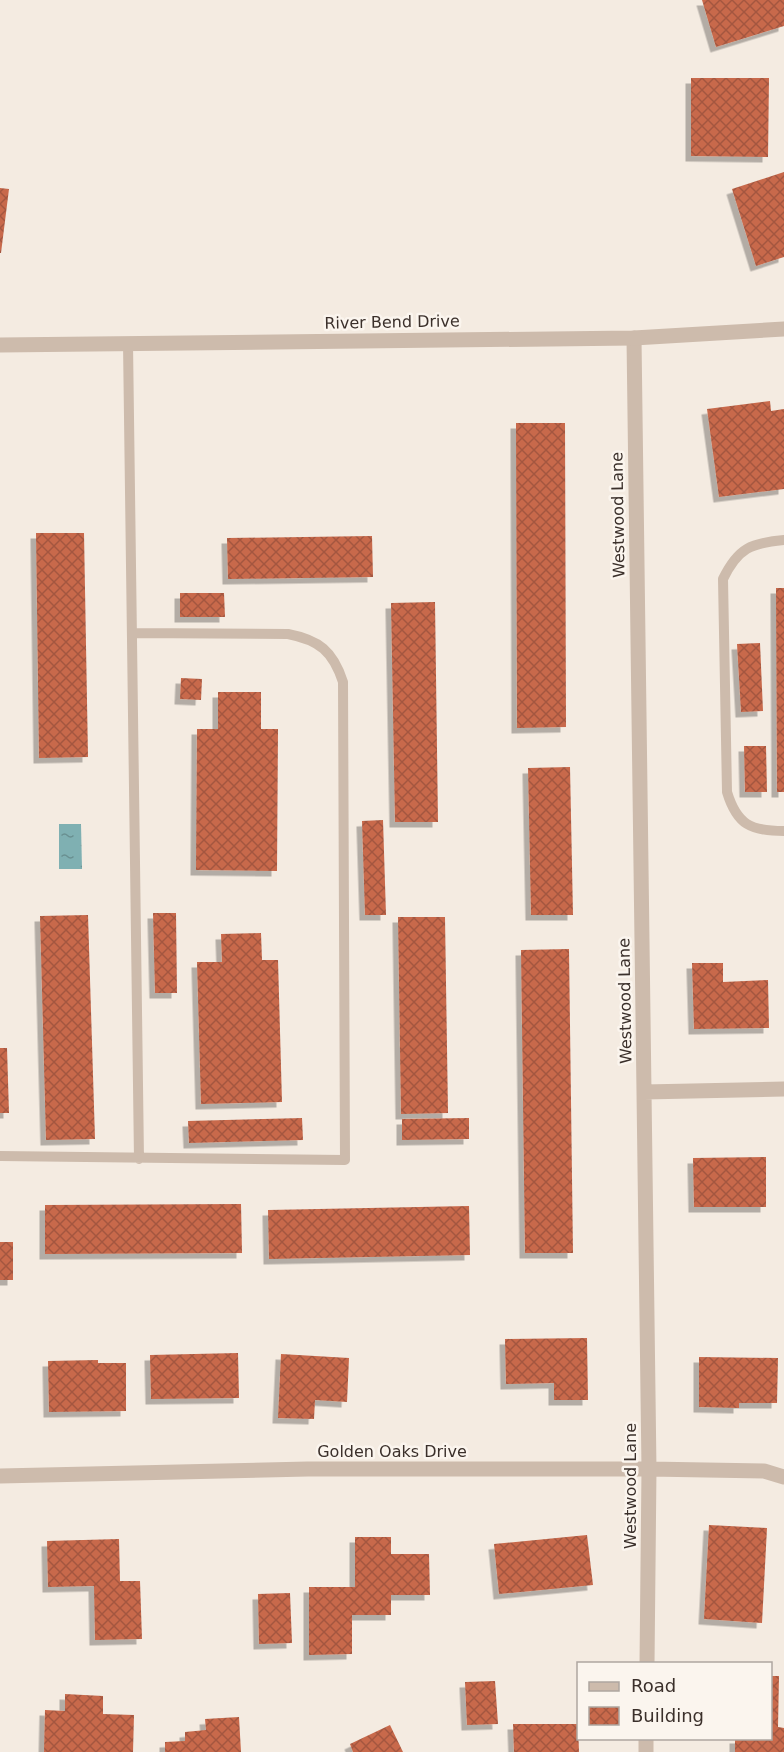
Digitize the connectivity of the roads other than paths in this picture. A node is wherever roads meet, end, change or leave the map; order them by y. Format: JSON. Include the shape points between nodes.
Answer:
{"nodes":[{"id":1,"x":784,"y":328,"type":"edge"},
{"id":2,"x":634,"y":338,"type":"junction"},
{"id":3,"x":128,"y":343,"type":"junction"},
{"id":4,"x":0,"y":345,"type":"edge"},
{"id":5,"x":784,"y":540,"type":"edge"},
{"id":6,"x":132,"y":633,"type":"junction"},
{"id":7,"x":784,"y":831,"type":"edge"},
{"id":8,"x":784,"y":1089,"type":"edge"},
{"id":9,"x":645,"y":1092,"type":"junction"},
{"id":10,"x":0,"y":1156,"type":"edge"},
{"id":11,"x":139,"y":1159,"type":"junction"},
{"id":12,"x":649,"y":1469,"type":"junction"},
{"id":13,"x":0,"y":1476,"type":"edge"},
{"id":14,"x":784,"y":1477,"type":"edge"},
{"id":15,"x":647,"y":1662,"type":"edge"}],
"edges":[{"from":1,"to":2,"type":"street","name":"River Bend Drive"},
{"from":2,"to":3,"type":"street","name":"River Bend Drive"},
{"from":2,"to":9,"type":"street","name":"Westwood Lane"},
{"from":3,"to":4,"type":"street","name":"River Bend Drive"},
{"from":3,"to":6,"type":"lane"},
{"from":5,"to":7,"type":"lane","via":[[749,546],[739,553],[723,579],[727,792],[739,817],[750,826],[761,831]]},
{"from":6,"to":11,"type":"lane"},
{"from":6,"to":11,"type":"lane","via":[[288,634],[306,638],[330,654],[343,682],[345,1160]]},
{"from":8,"to":9,"type":"street"},
{"from":9,"to":12,"type":"street","name":"Westwood Lane"},
{"from":10,"to":11,"type":"lane"},
{"from":12,"to":13,"type":"street","name":"Golden Oaks Drive","via":[[308,1469]]},
{"from":12,"to":14,"type":"street","name":"Golden Oaks Drive","via":[[764,1471]]},
{"from":12,"to":15,"type":"street","name":"Westwood Lane"}]}
